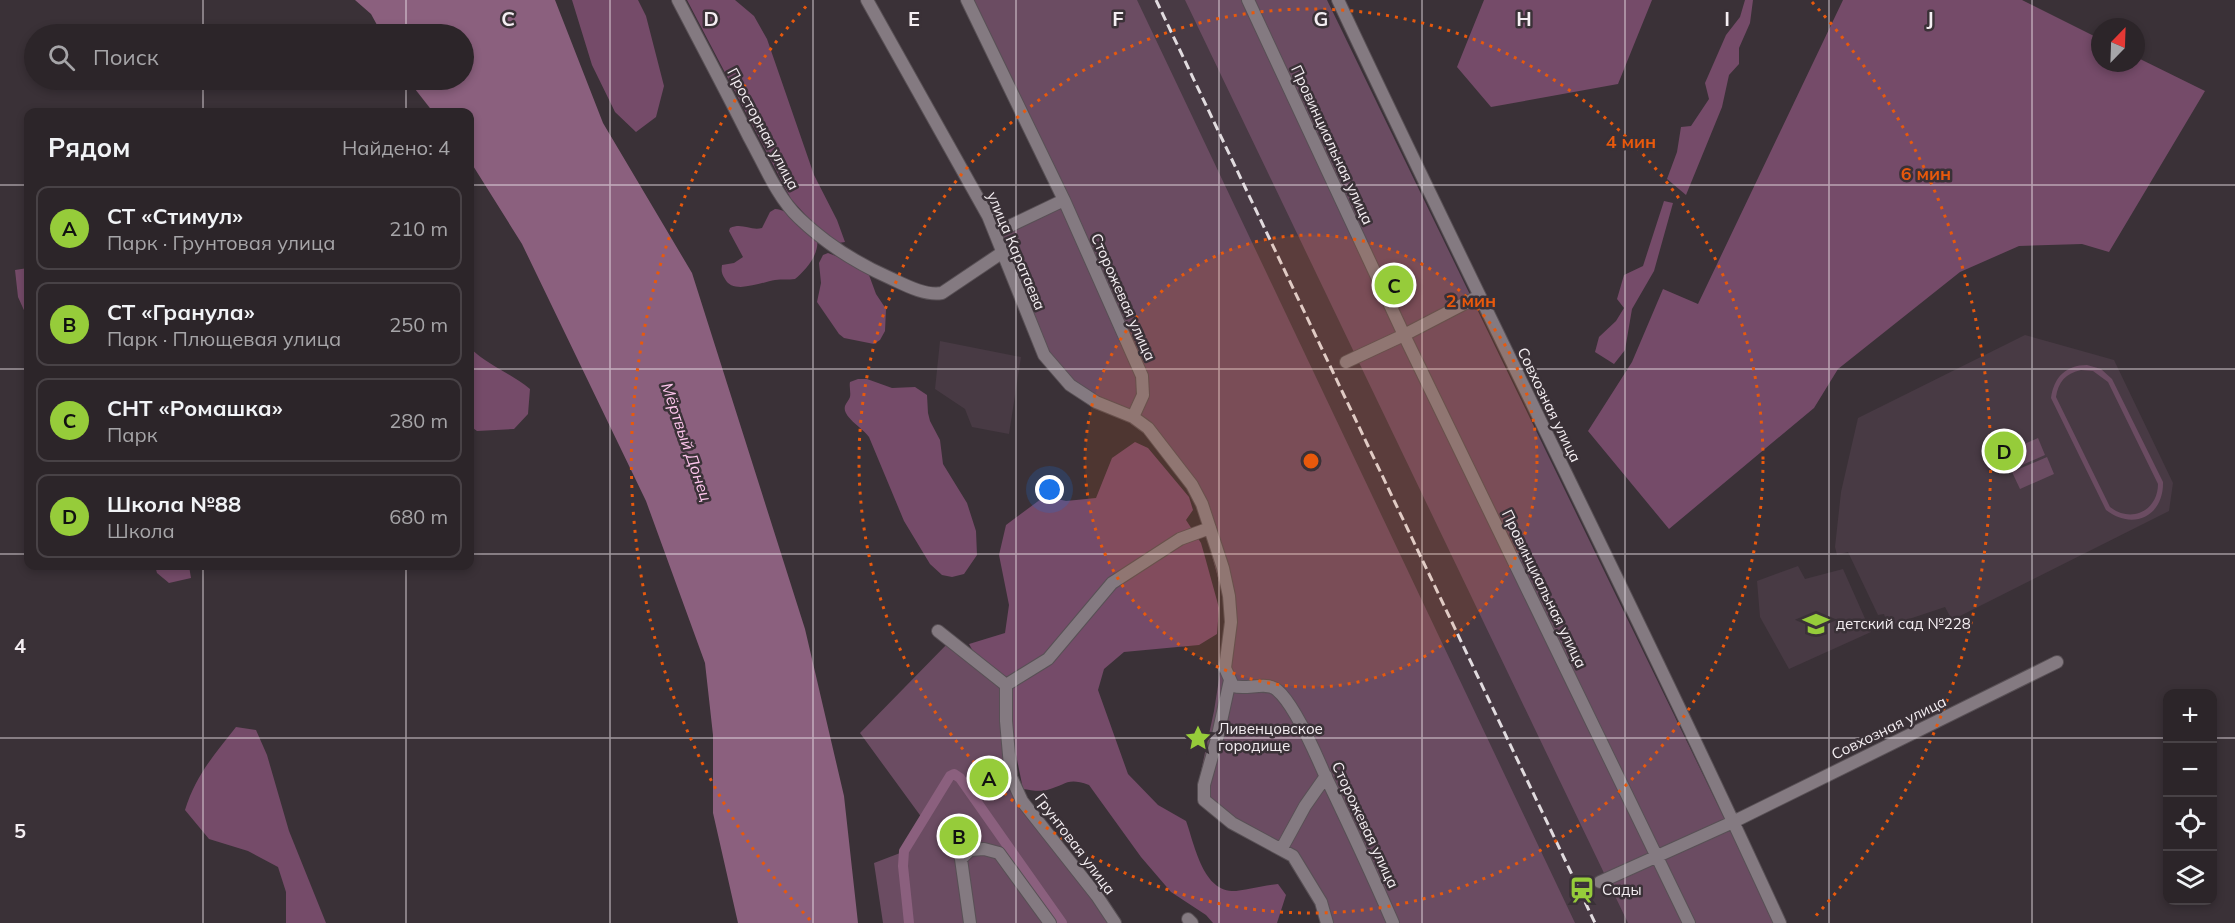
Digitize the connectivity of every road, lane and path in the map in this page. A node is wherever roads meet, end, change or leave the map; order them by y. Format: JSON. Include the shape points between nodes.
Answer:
{"nodes":[{"id":1,"x":678,"y":0,"type":"edge"},
{"id":2,"x":867,"y":0,"type":"edge"},
{"id":3,"x":968,"y":0,"type":"edge"},
{"id":4,"x":1248,"y":0,"type":"edge"},
{"id":5,"x":1338,"y":0,"type":"edge"},
{"id":6,"x":1064,"y":200,"type":"junction"},
{"id":7,"x":995,"y":233,"type":"junction"},
{"id":8,"x":1003,"y":252,"type":"junction"},
{"id":9,"x":1479,"y":296,"type":"junction"},
{"id":10,"x":1404,"y":335,"type":"junction"},
{"id":11,"x":1346,"y":362,"type":"dead end"},
{"id":12,"x":1133,"y":417,"type":"junction"},
{"id":13,"x":1210,"y":528,"type":"junction"},
{"id":14,"x":938,"y":631,"type":"dead end"},
{"id":15,"x":2057,"y":662,"type":"dead end"},
{"id":16,"x":1230,"y":680,"type":"junction"},
{"id":17,"x":1006,"y":685,"type":"junction"},
{"id":18,"x":1326,"y":776,"type":"junction"},
{"id":19,"x":1733,"y":822,"type":"junction"},
{"id":20,"x":1282,"y":848,"type":"junction"},
{"id":21,"x":1658,"y":856,"type":"junction"},
{"id":22,"x":1600,"y":882,"type":"dead end"},
{"id":23,"x":970,"y":923,"type":"edge"},
{"id":24,"x":1050,"y":923,"type":"edge"},
{"id":25,"x":1115,"y":923,"type":"edge"},
{"id":26,"x":1327,"y":923,"type":"edge"},
{"id":27,"x":1394,"y":923,"type":"edge"},
{"id":28,"x":1689,"y":923,"type":"edge"},
{"id":29,"x":1780,"y":923,"type":"edge"}],
"edges":[{"from":1,"to":8,"type":"street","name":"Просторная улица","via":[[782,195],[798,218],[830,245],[875,271],[936,294]]},
{"from":2,"to":7,"type":"street","name":"улица Каратаева"},
{"from":3,"to":6,"type":"street","name":"Сторожевая улица"},
{"from":4,"to":10,"type":"street","name":"Провинциальная улица"},
{"from":5,"to":9,"type":"street","name":"Совхозная улица"},
{"from":6,"to":7,"type":"street"},
{"from":6,"to":12,"type":"street","name":"Сторожевая улица","via":[[1142,376],[1143,394]]},
{"from":7,"to":8,"type":"street","name":"улица Каратаева"},
{"from":8,"to":12,"type":"street","name":"улица Каратаева","via":[[1044,355],[1070,385],[1096,402]]},
{"from":9,"to":10,"type":"street"},
{"from":9,"to":19,"type":"street","name":"Совхозная улица"},
{"from":10,"to":11,"type":"street"},
{"from":10,"to":21,"type":"street","name":"Провинциальная улица"},
{"from":12,"to":13,"type":"street","via":[[1148,428],[1192,485]]},
{"from":13,"to":16,"type":"street","via":[[1229,596],[1231,621],[1225,656]]},
{"from":13,"to":17,"type":"street","via":[[1180,539],[1112,583],[1048,659]]},
{"from":14,"to":17,"type":"street"},
{"from":15,"to":19,"type":"street","name":"Совхозная улица"},
{"from":16,"to":18,"type":"street","name":"Сторожевая улица","via":[[1240,688],[1276,688]]},
{"from":16,"to":20,"type":"street","via":[[1204,785],[1204,800],[1232,822]]},
{"from":17,"to":25,"type":"street","name":"Грунтовая улица","via":[[1011,777],[1022,801]]},
{"from":18,"to":20,"type":"street"},
{"from":18,"to":27,"type":"street","name":"Сторожевая улица"},
{"from":19,"to":21,"type":"street"},
{"from":19,"to":29,"type":"street","name":"Совхозная улица"},
{"from":20,"to":26,"type":"street","via":[[1304,872],[1321,902]]},
{"from":21,"to":22,"type":"street"},
{"from":21,"to":28,"type":"street","name":"Провинциальная улица"},
{"from":23,"to":24,"type":"street","via":[[961,859],[970,850],[984,849],[999,853]]}]}
